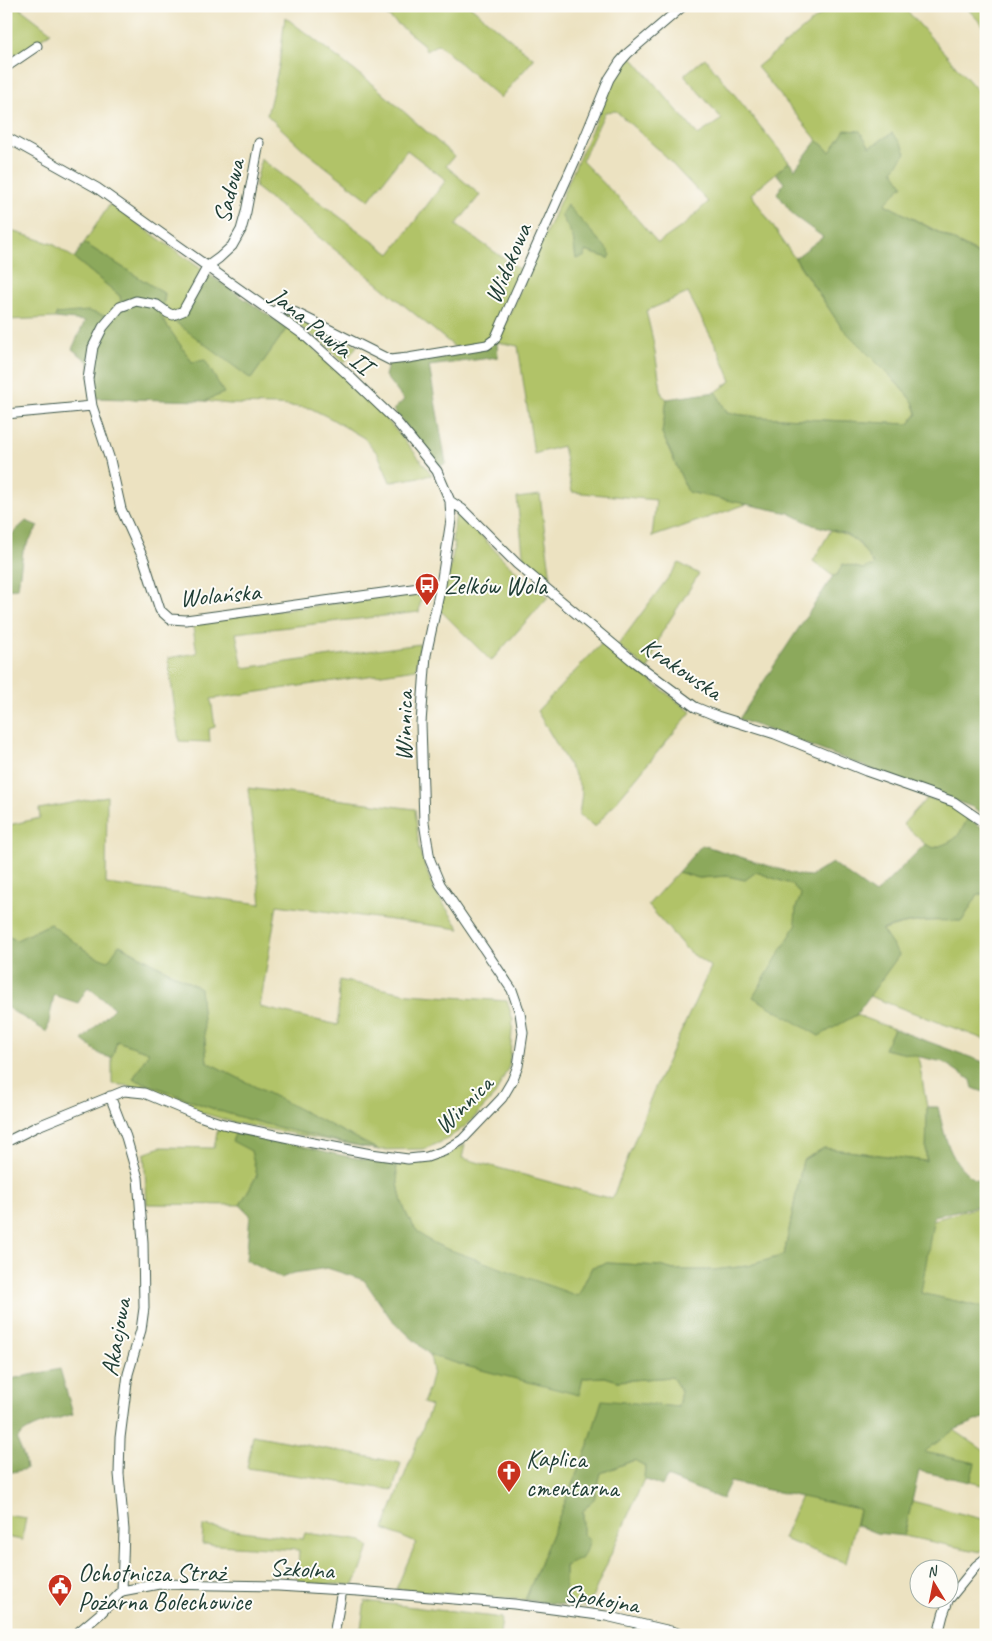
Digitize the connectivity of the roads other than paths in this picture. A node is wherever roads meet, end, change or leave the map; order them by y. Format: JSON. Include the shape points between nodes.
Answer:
{"nodes":[{"id":1,"x":683,"y":6,"type":"edge"},
{"id":2,"x":37,"y":46,"type":"dead end"},
{"id":3,"x":6,"y":67,"type":"edge"},
{"id":4,"x":6,"y":137,"type":"edge"},
{"id":5,"x":259,"y":143,"type":"dead end"},
{"id":6,"x":208,"y":266,"type":"junction"},
{"id":7,"x":273,"y":313,"type":"junction"},
{"id":8,"x":92,"y":406,"type":"junction"},
{"id":9,"x":6,"y":414,"type":"edge"},
{"id":10,"x":450,"y":501,"type":"junction"},
{"id":11,"x":441,"y":585,"type":"junction"},
{"id":12,"x":426,"y":655,"type":"joint"},
{"id":13,"x":986,"y":824,"type":"edge"},
{"id":14,"x":110,"y":1096,"type":"junction"},
{"id":15,"x":6,"y":1142,"type":"edge"},
{"id":16,"x":986,"y":1558,"type":"edge"},
{"id":17,"x":960,"y":1585,"type":"edge"},
{"id":18,"x":342,"y":1590,"type":"junction"},
{"id":19,"x":122,"y":1591,"type":"junction"},
{"id":20,"x":514,"y":1604,"type":"joint"},
{"id":21,"x":945,"y":1608,"type":"edge"},
{"id":22,"x":75,"y":1635,"type":"edge"},
{"id":23,"x":334,"y":1635,"type":"edge"},
{"id":24,"x":682,"y":1635,"type":"edge"},
{"id":25,"x":938,"y":1635,"type":"edge"}],
"edges":[{"from":1,"to":7,"type":"street","name":"Widokowa","via":[[628,53],[610,79],[495,339],[487,345],[390,360],[296,313],[280,307]]},
{"from":2,"to":3,"type":"street"},
{"from":4,"to":6,"type":"street","name":"Jana Pawła II","via":[[97,188]]},
{"from":5,"to":6,"type":"street","name":"Sadowa","via":[[241,230],[232,246]]},
{"from":6,"to":7,"type":"street","name":"Jana Pawła II"},
{"from":6,"to":8,"type":"street","name":"Wolańska","via":[[183,311],[173,315],[157,305],[136,301],[120,307],[103,327],[92,347],[88,379]]},
{"from":7,"to":10,"type":"street","name":"Jana Pawła II","via":[[304,335],[396,421],[437,471]]},
{"from":8,"to":9,"type":"street"},
{"from":8,"to":11,"type":"street","name":"Wolańska","via":[[110,460],[121,509],[144,560],[160,610],[170,619],[186,620]]},
{"from":10,"to":11,"type":"street","name":"Jana Pawła II","via":[[451,520]]},
{"from":10,"to":13,"type":"street","name":"Krakowska","via":[[517,564],[633,661],[695,707],[954,802]]},
{"from":11,"to":12,"type":"street","name":"Jana Pawła II"},
{"from":12,"to":14,"type":"street","name":"Winnica","via":[[421,723],[424,822],[430,860],[440,884],[512,990],[520,1013],[523,1033],[518,1066],[502,1098],[453,1147],[427,1157],[408,1159],[223,1124],[144,1093],[124,1091]]},
{"from":14,"to":15,"type":"street","name":"Winnica"},
{"from":14,"to":19,"type":"street","name":"Akacjowa","via":[[138,1178],[143,1242],[144,1308],[128,1374],[120,1438],[119,1474],[124,1530]]},
{"from":16,"to":17,"type":"street"},
{"from":18,"to":19,"type":"street","name":"Szkolna","via":[[159,1584]]},
{"from":18,"to":20,"type":"street","name":"Szkolna"},
{"from":18,"to":23,"type":"street"},
{"from":19,"to":22,"type":"street"},
{"from":20,"to":24,"type":"street","name":"Spokojna","via":[[606,1616]]},
{"from":21,"to":25,"type":"street"}]}
